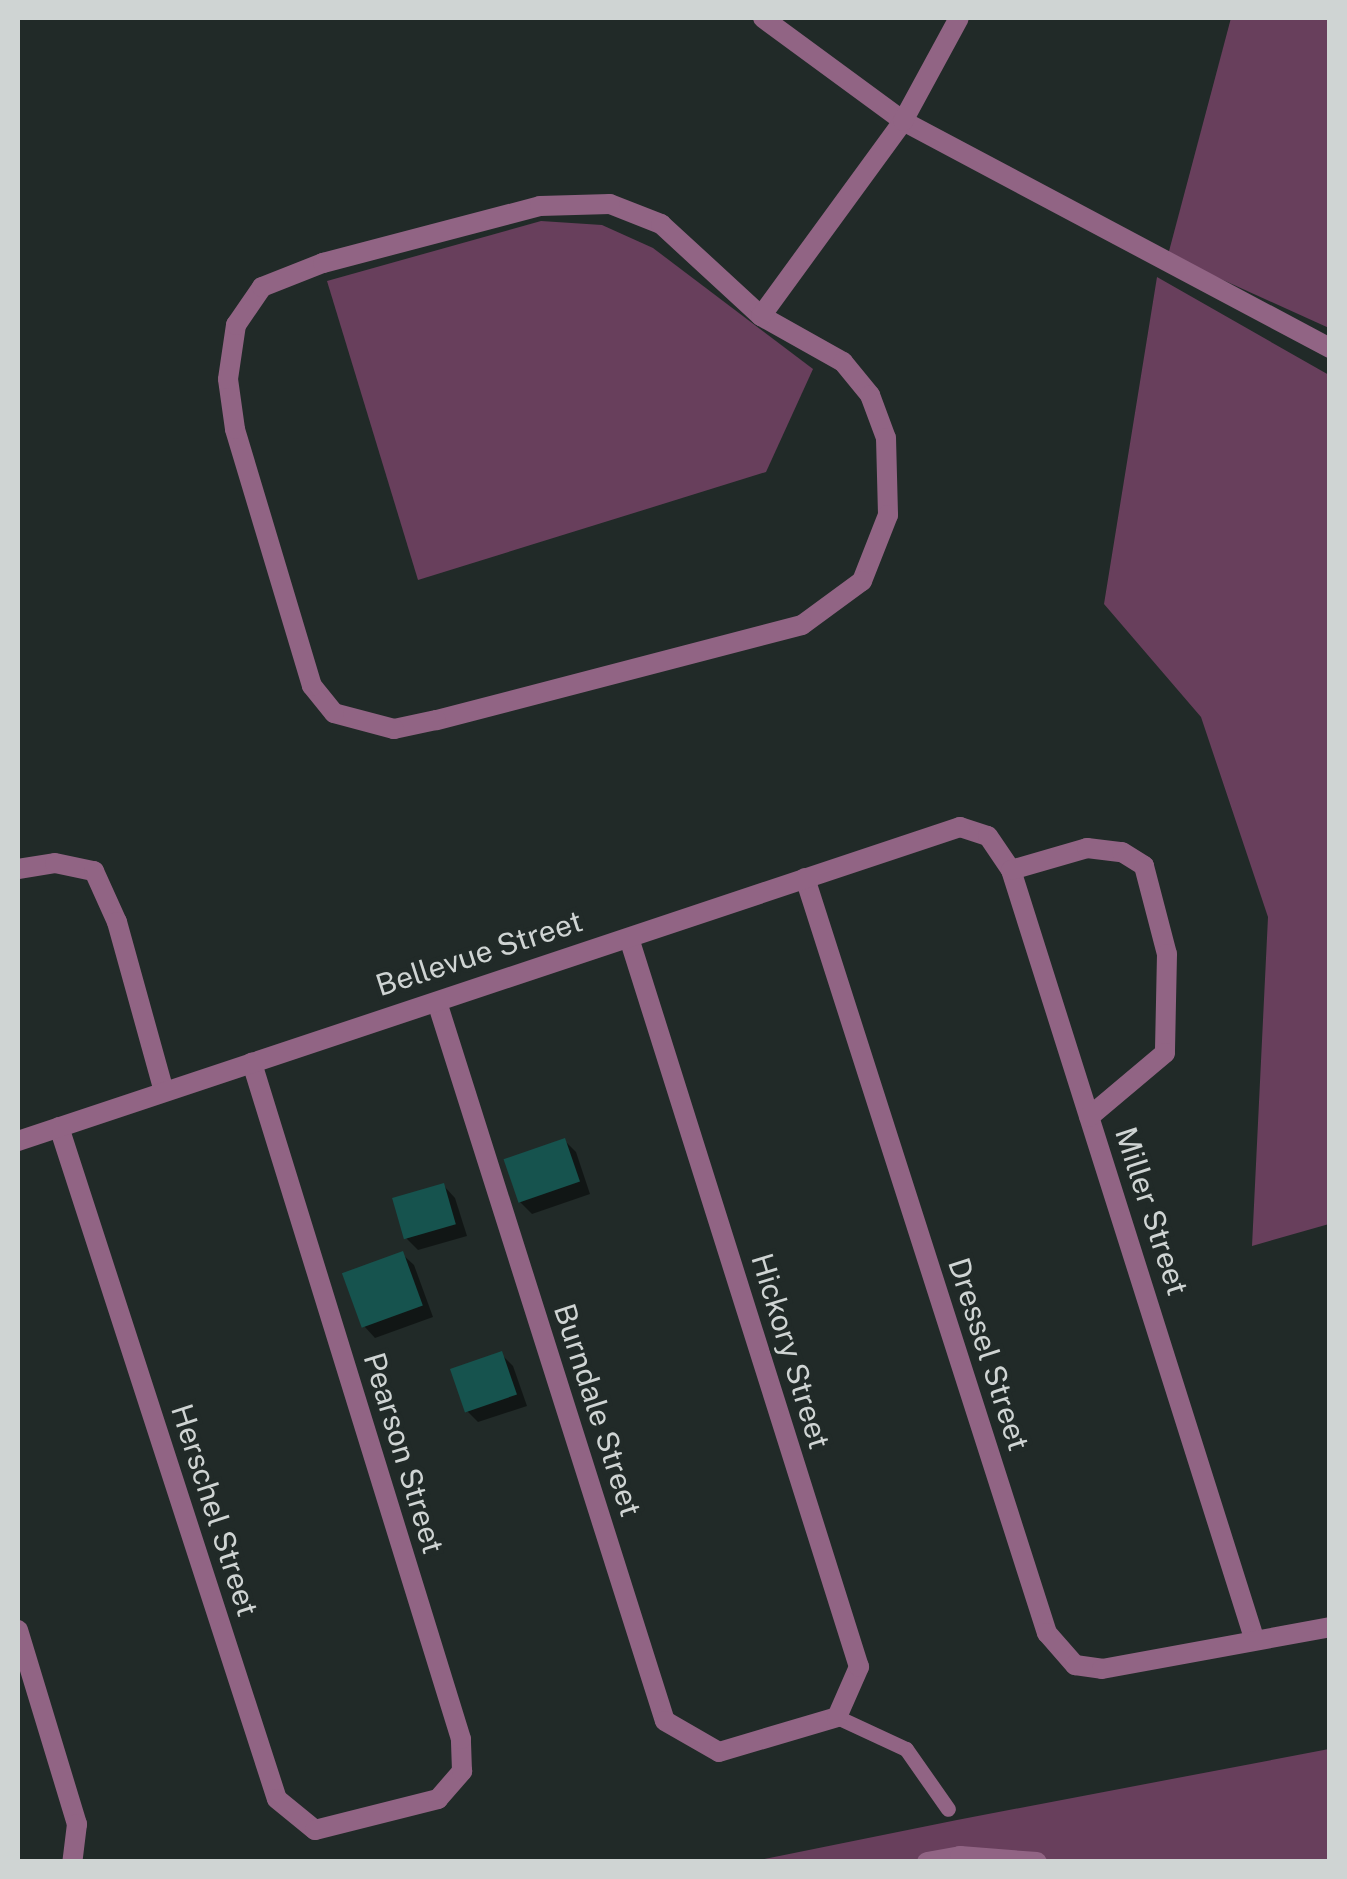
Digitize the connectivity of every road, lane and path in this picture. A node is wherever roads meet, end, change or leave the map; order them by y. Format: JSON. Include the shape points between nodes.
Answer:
{"nodes":[{"id":1,"x":764,"y":18,"type":"edge"},
{"id":2,"x":960,"y":18,"type":"edge"},
{"id":3,"x":904,"y":121,"type":"junction"},
{"id":4,"x":762,"y":316,"type":"junction"},
{"id":5,"x":1330,"y":348,"type":"edge"},
{"id":6,"x":960,"y":826,"type":"junction"},
{"id":7,"x":18,"y":869,"type":"edge"},
{"id":8,"x":1011,"y":870,"type":"junction"},
{"id":9,"x":805,"y":878,"type":"junction"},
{"id":10,"x":630,"y":938,"type":"junction"},
{"id":11,"x":437,"y":1002,"type":"junction"},
{"id":12,"x":252,"y":1063,"type":"junction"},
{"id":13,"x":163,"y":1088,"type":"junction"},
{"id":14,"x":1089,"y":1117,"type":"junction"},
{"id":15,"x":59,"y":1127,"type":"junction"},
{"id":16,"x":18,"y":1138,"type":"edge"},
{"id":17,"x":1330,"y":1627,"type":"edge"},
{"id":18,"x":18,"y":1630,"type":"edge"},
{"id":19,"x":1254,"y":1638,"type":"junction"},
{"id":20,"x":838,"y":1717,"type":"junction"},
{"id":21,"x":948,"y":1808,"type":"dead end"},
{"id":22,"x":381,"y":1813,"type":"joint"},
{"id":23,"x":72,"y":1862,"type":"edge"},
{"id":24,"x":926,"y":1862,"type":"edge"},
{"id":25,"x":1037,"y":1862,"type":"edge"}],
"edges":[{"from":1,"to":3,"type":"street"},
{"from":2,"to":3,"type":"street"},
{"from":3,"to":4,"type":"street"},
{"from":3,"to":5,"type":"street"},
{"from":4,"to":4,"type":"street","via":[[661,224],[610,204],[540,206],[262,286],[236,325],[228,378],[235,429],[312,686],[334,713],[394,728],[436,720],[802,625],[862,582],[888,516],[886,438],[870,395],[843,362]]},
{"from":6,"to":8,"type":"street","name":"Miller Street","via":[[988,836]]},
{"from":6,"to":9,"type":"street"},
{"from":6,"to":13,"type":"street","name":"Bellevue Street"},
{"from":7,"to":13,"type":"street","via":[[55,863],[94,871],[116,922]]},
{"from":8,"to":14,"type":"street","name":"Miller Street"},
{"from":8,"to":14,"type":"street","via":[[1086,848],[1122,852],[1144,866],[1167,954],[1164,1053]]},
{"from":9,"to":10,"type":"street"},
{"from":9,"to":19,"type":"street","name":"Dressel Street","via":[[1048,1633],[1075,1665],[1102,1670]]},
{"from":10,"to":11,"type":"street"},
{"from":10,"to":20,"type":"street","name":"Hickory Street","via":[[859,1667]]},
{"from":11,"to":12,"type":"street"},
{"from":11,"to":20,"type":"street","name":"Burndale Street","via":[[665,1721],[719,1752]]},
{"from":12,"to":13,"type":"street"},
{"from":12,"to":22,"type":"street","name":"Pearson Street","via":[[461,1739],[462,1771],[438,1799]]},
{"from":13,"to":15,"type":"street"},
{"from":13,"to":16,"type":"street","name":"Bellevue Street"},
{"from":14,"to":19,"type":"street","name":"Miller Street"},
{"from":15,"to":16,"type":"street"},
{"from":15,"to":22,"type":"street","name":"Herschel Street","via":[[277,1799],[316,1830]]},
{"from":17,"to":19,"type":"street","name":"Dressel Street"},
{"from":18,"to":23,"type":"street","via":[[78,1824]]},
{"from":20,"to":21,"type":"lane","via":[[906,1749]]},
{"from":24,"to":25,"type":"street","via":[[1026,1856]]}]}
